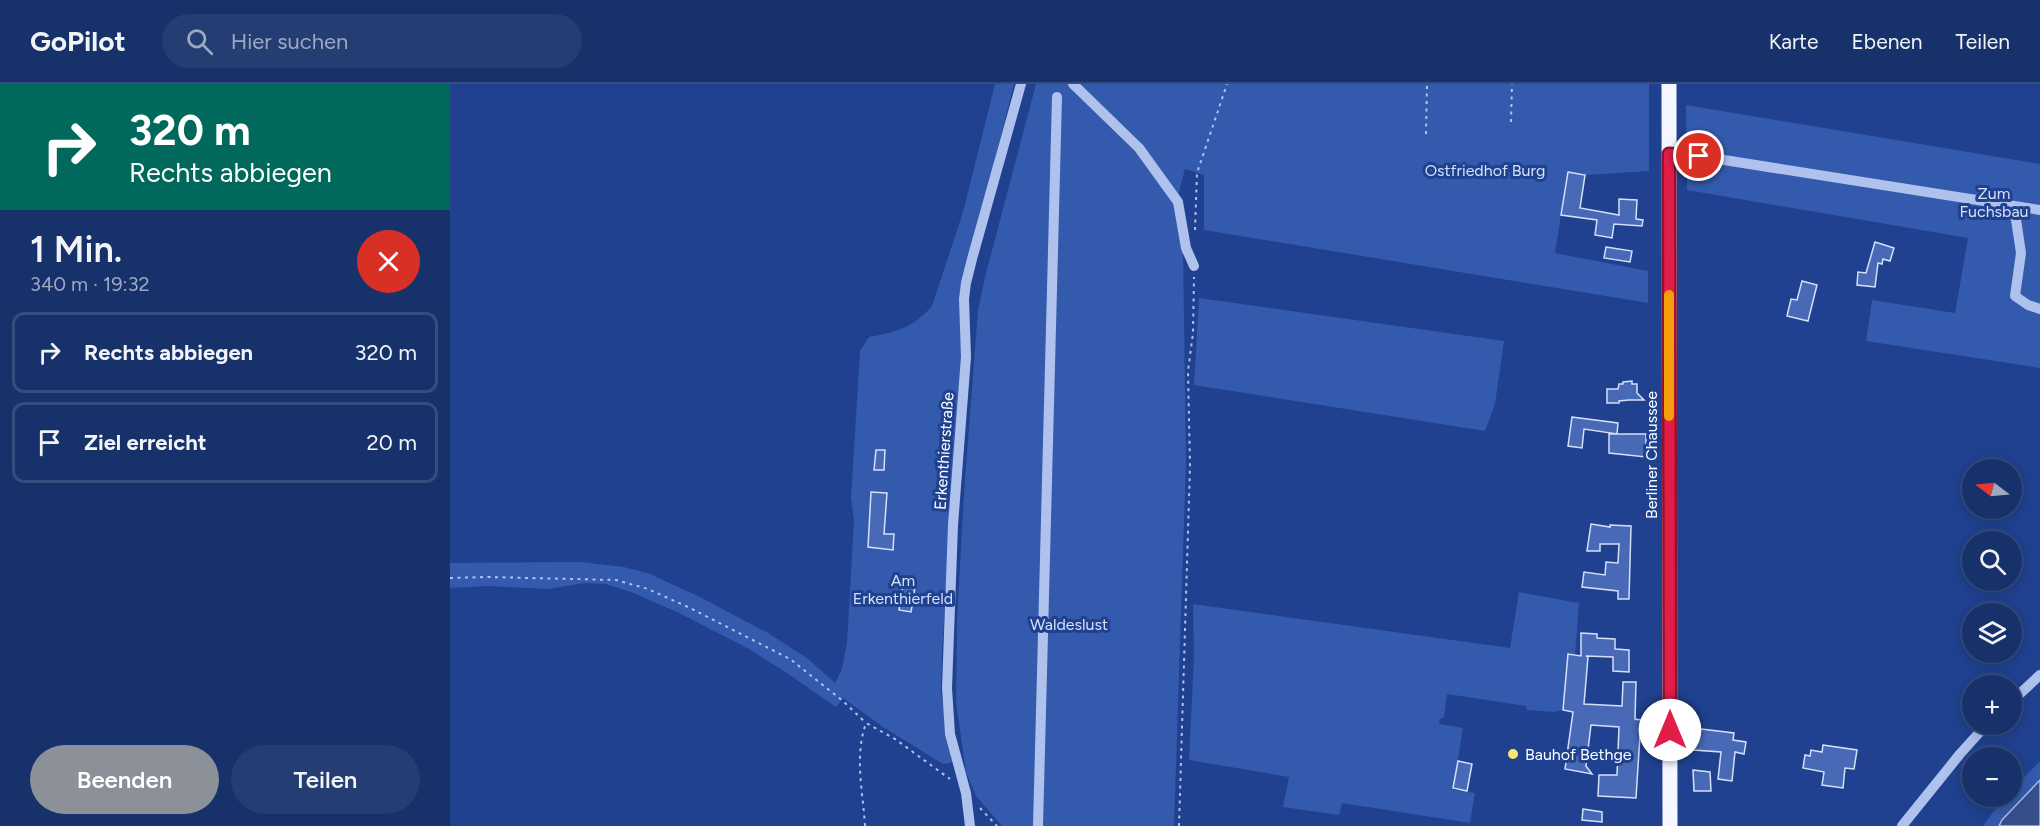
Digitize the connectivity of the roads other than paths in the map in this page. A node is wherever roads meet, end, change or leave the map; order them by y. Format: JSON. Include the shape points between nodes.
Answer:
{"nodes":[{"id":1,"x":1021,"y":84,"type":"edge"},
{"id":2,"x":1073,"y":84,"type":"edge"},
{"id":3,"x":1669,"y":84,"type":"edge"},
{"id":4,"x":1057,"y":96,"type":"dead end"},
{"id":5,"x":1669,"y":154,"type":"junction"},
{"id":6,"x":2014,"y":206,"type":"junction"},
{"id":7,"x":2040,"y":210,"type":"edge"},
{"id":8,"x":1194,"y":266,"type":"road end"},
{"id":9,"x":2040,"y":309,"type":"edge"},
{"id":10,"x":2040,"y":675,"type":"edge"},
{"id":11,"x":2022,"y":692,"type":"edge"},
{"id":12,"x":1978,"y":735,"type":"edge"},
{"id":13,"x":970,"y":826,"type":"edge"},
{"id":14,"x":1038,"y":826,"type":"edge"},
{"id":15,"x":1670,"y":826,"type":"edge"},
{"id":16,"x":1902,"y":826,"type":"edge"}],
"edges":[{"from":1,"to":13,"type":"street","name":"Erkenthierstraße","via":[[964,299],[966,357],[946,688],[950,734],[966,793]]},
{"from":2,"to":8,"type":"street","via":[[1138,148],[1178,202],[1186,248]]},
{"from":3,"to":5,"type":"main road","name":"Berliner Chaussee"},
{"from":4,"to":14,"type":"street"},
{"from":5,"to":6,"type":"street"},
{"from":5,"to":15,"type":"main road","name":"Berliner Chaussee"},
{"from":6,"to":7,"type":"street"},
{"from":6,"to":9,"type":"street","via":[[2021,253],[2015,296]]},
{"from":10,"to":11,"type":"street"},
{"from":12,"to":16,"type":"street"}]}
